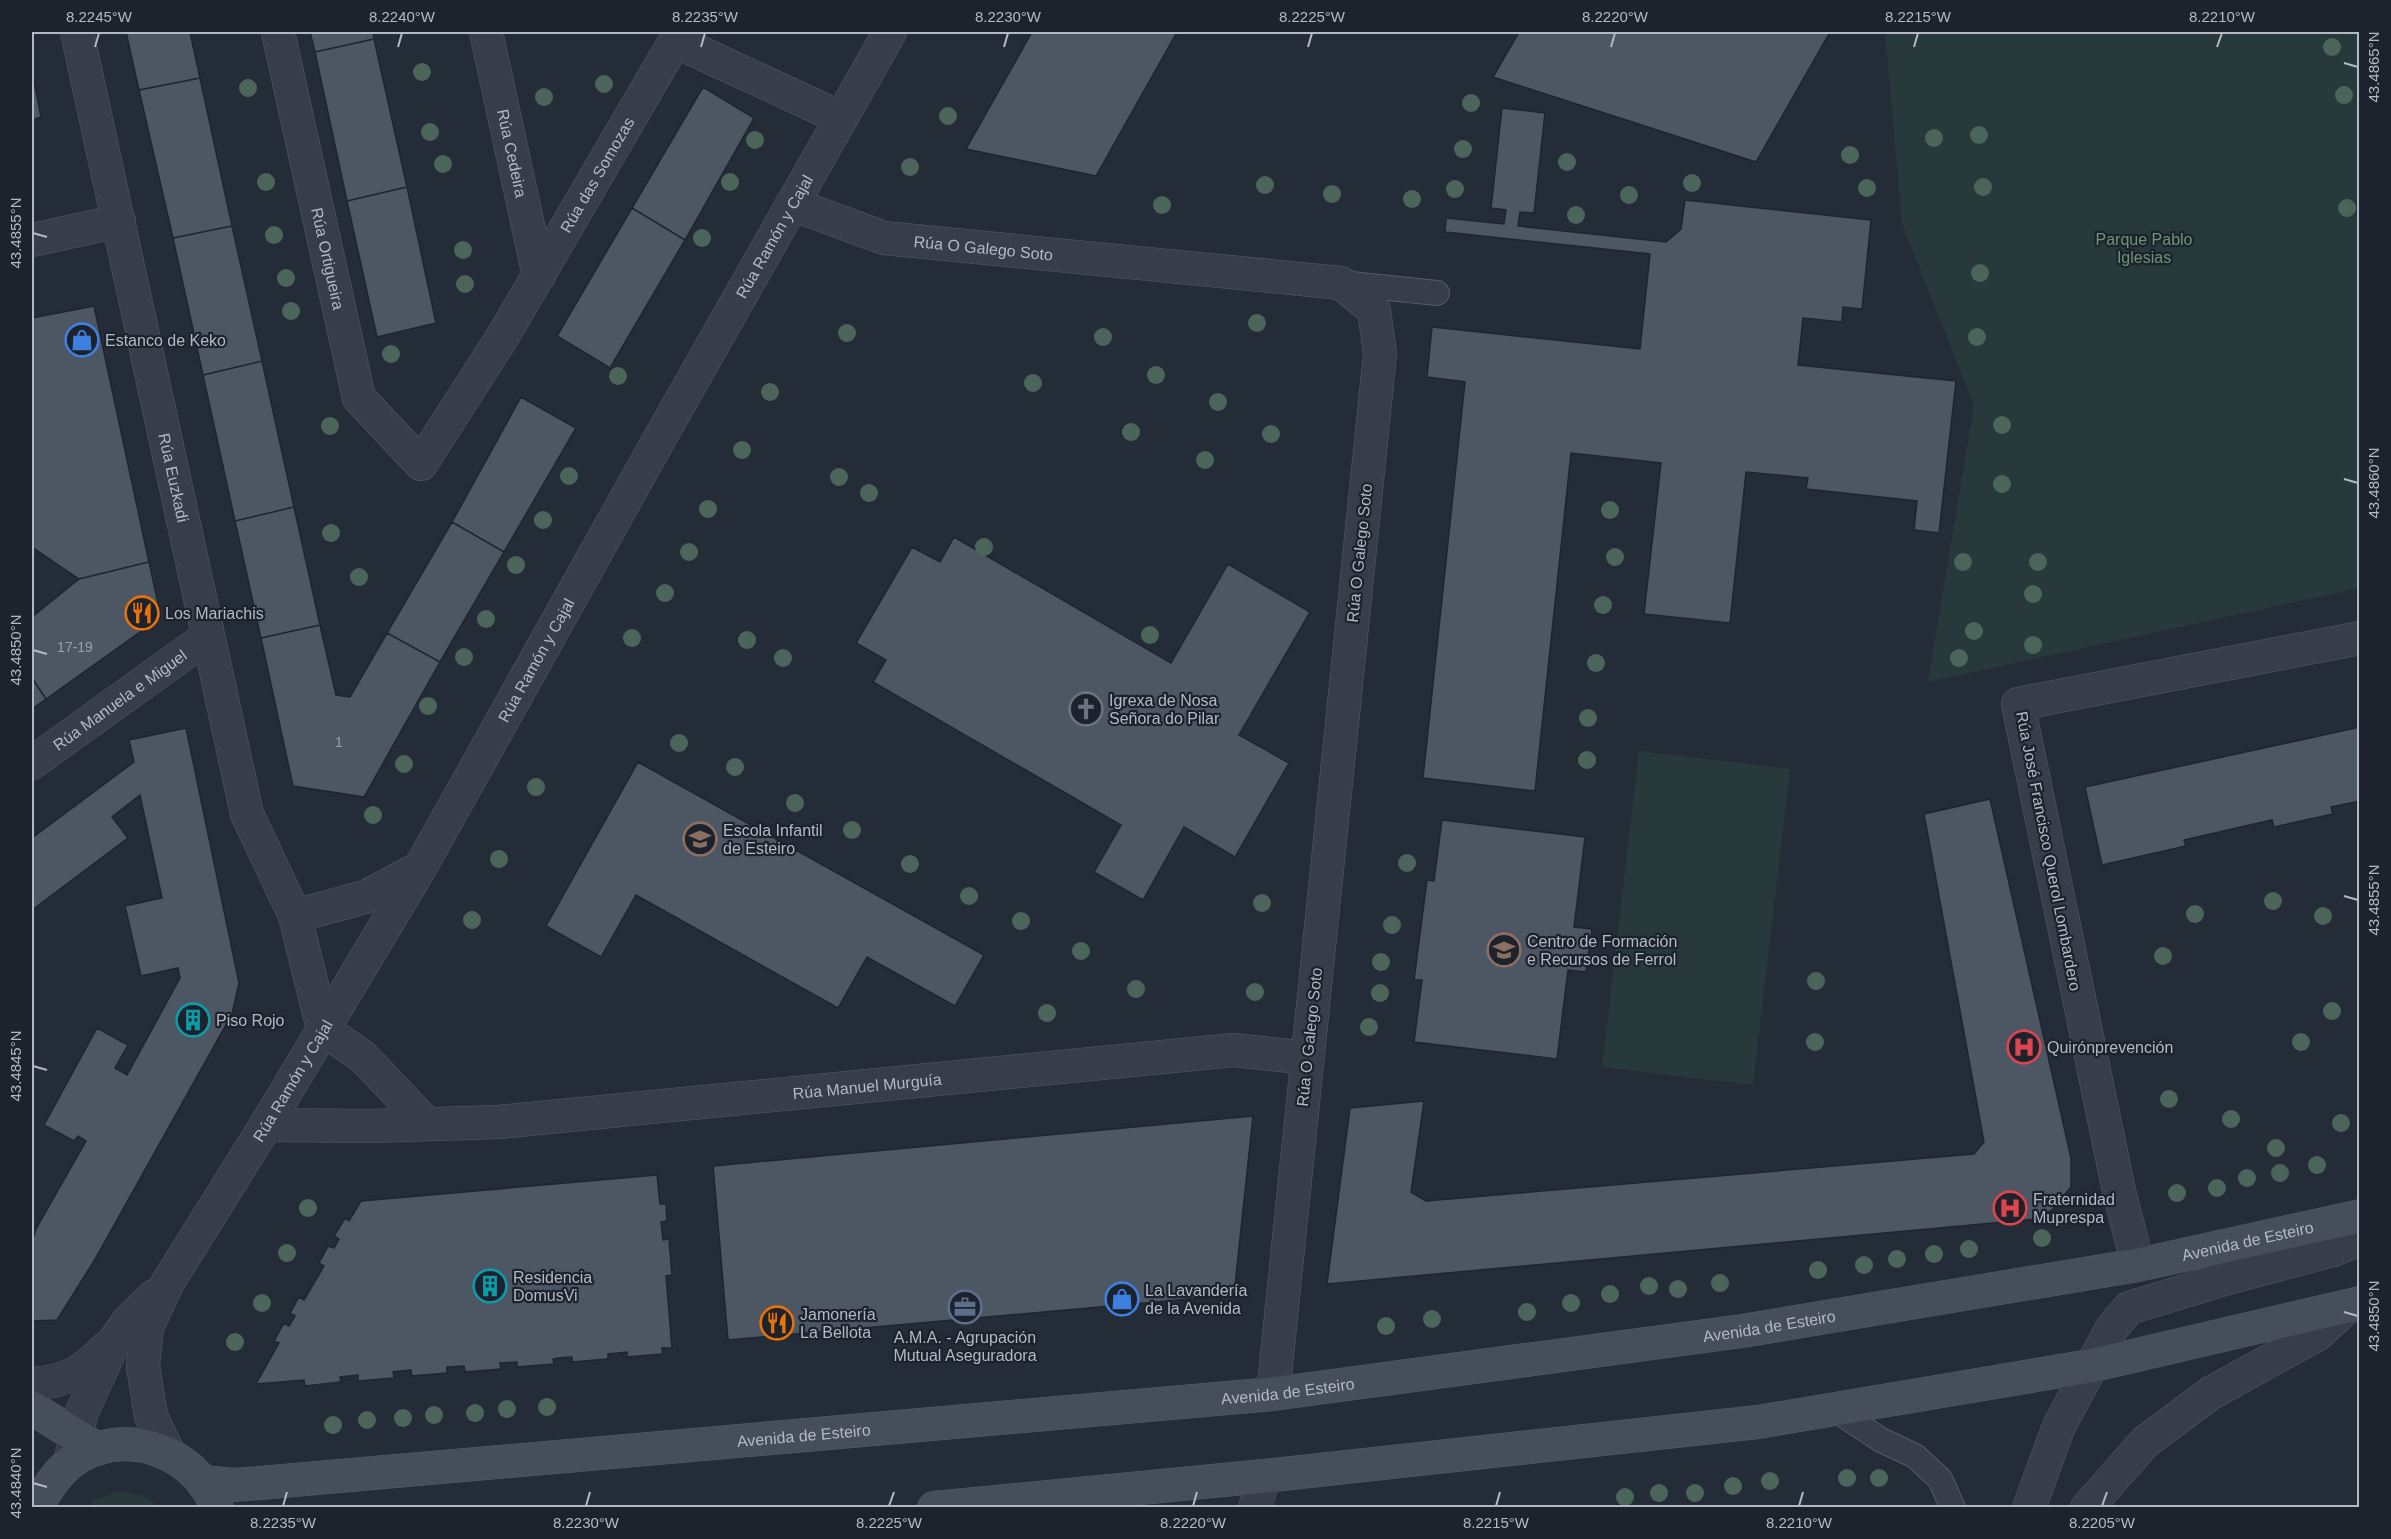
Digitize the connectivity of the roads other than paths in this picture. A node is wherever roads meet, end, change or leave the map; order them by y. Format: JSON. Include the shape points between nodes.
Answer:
{"nodes":[{"id":1,"x":77,"y":32,"type":"edge"},
{"id":2,"x":278,"y":32,"type":"edge"},
{"id":3,"x":486,"y":32,"type":"edge"},
{"id":4,"x":674,"y":36,"type":"edge"},
{"id":5,"x":876,"y":40,"type":"edge"},
{"id":6,"x":841,"y":118,"type":"junction"},
{"id":7,"x":792,"y":204,"type":"junction"},
{"id":8,"x":120,"y":221,"type":"junction"},
{"id":9,"x":32,"y":240,"type":"edge"},
{"id":10,"x":538,"y":276,"type":"junction"},
{"id":11,"x":1341,"y":283,"type":"junction"},
{"id":12,"x":1437,"y":293,"type":"dead end"},
{"id":13,"x":421,"y":464,"type":"joint"},
{"id":14,"x":207,"y":637,"type":"junction"},
{"id":15,"x":2360,"y":638,"type":"edge"},
{"id":16,"x":32,"y":762,"type":"edge"},
{"id":17,"x":420,"y":868,"type":"junction"},
{"id":18,"x":295,"y":916,"type":"junction"},
{"id":19,"x":323,"y":1029,"type":"junction"},
{"id":20,"x":1307,"y":1058,"type":"junction"},
{"id":21,"x":426,"y":1123,"type":"junction"},
{"id":22,"x":266,"y":1125,"type":"junction"},
{"id":23,"x":2360,"y":1216,"type":"edge"},
{"id":24,"x":2360,"y":1239,"type":"edge"},
{"id":25,"x":2138,"y":1265,"type":"junction"},
{"id":26,"x":168,"y":1281,"type":"junction"},
{"id":27,"x":2353,"y":1305,"type":"edge"},
{"id":28,"x":115,"y":1340,"type":"junction"},
{"id":29,"x":2090,"y":1366,"type":"junction"},
{"id":30,"x":32,"y":1384,"type":"edge"},
{"id":31,"x":1273,"y":1394,"type":"junction"},
{"id":32,"x":32,"y":1408,"type":"edge"},
{"id":33,"x":1834,"y":1409,"type":"junction"},
{"id":34,"x":81,"y":1449,"type":"junction"},
{"id":35,"x":168,"y":1452,"type":"junction"},
{"id":36,"x":1264,"y":1476,"type":"junction"},
{"id":37,"x":211,"y":1495,"type":"edge"},
{"id":38,"x":37,"y":1497,"type":"edge"},
{"id":39,"x":934,"y":1508,"type":"edge"},
{"id":40,"x":1255,"y":1508,"type":"edge"},
{"id":41,"x":1953,"y":1508,"type":"edge"},
{"id":42,"x":2029,"y":1508,"type":"edge"},
{"id":43,"x":2087,"y":1508,"type":"edge"}],
"edges":[{"from":1,"to":8,"type":"street","name":"Rúa Euzkadi"},
{"from":2,"to":13,"type":"street","name":"Rúa Ortigueira","via":[[359,398]]},
{"from":3,"to":10,"type":"street","name":"Rúa Cedeira"},
{"from":4,"to":6,"type":"street","name":"Rúa das Somozas"},
{"from":4,"to":10,"type":"street","name":"Rúa das Somozas"},
{"from":5,"to":6,"type":"street","name":"Rúa Ramón y Cajal"},
{"from":6,"to":7,"type":"street","name":"Rúa Ramón y Cajal"},
{"from":7,"to":11,"type":"street","name":"Rúa O Galego Soto","via":[[884,238]]},
{"from":7,"to":17,"type":"street","name":"Rúa Ramón y Cajal"},
{"from":8,"to":9,"type":"street"},
{"from":8,"to":14,"type":"street","name":"Rúa Euzkadi"},
{"from":10,"to":13,"type":"street","name":"Rúa das Somozas"},
{"from":11,"to":12,"type":"lane"},
{"from":11,"to":20,"type":"street","name":"Rúa O Galego Soto","via":[[1374,310],[1380,354]]},
{"from":14,"to":16,"type":"street","name":"Rúa Manuela e Miguel"},
{"from":14,"to":18,"type":"street","name":"Rúa Euzkadi","via":[[247,814]]},
{"from":15,"to":25,"type":"street","name":"Rúa José Francisco Querol Lombardero","via":[[2018,704],[2119,1191]]},
{"from":17,"to":18,"type":"street","via":[[365,897]]},
{"from":17,"to":19,"type":"street","name":"Rúa Ramón y Cajal"},
{"from":18,"to":19,"type":"street","name":"Rúa Euzkadi"},
{"from":19,"to":21,"type":"street","via":[[363,1057]]},
{"from":19,"to":22,"type":"street","name":"Rúa Ramón y Cajal"},
{"from":20,"to":21,"type":"street","name":"Rúa Manuel Murguía","via":[[1234,1050],[551,1118]]},
{"from":20,"to":31,"type":"street","name":"Rúa O Galego Soto"},
{"from":21,"to":22,"type":"street","name":"Rúa Manuel Murguía"},
{"from":22,"to":26,"type":"street","name":"Rúa Ramón y Cajal"},
{"from":23,"to":25,"type":"main road","name":"Avenida de Esteiro"},
{"from":24,"to":29,"type":"street","via":[[2129,1308]]},
{"from":25,"to":31,"type":"main road","name":"Avenida de Esteiro","via":[[1742,1331]]},
{"from":26,"to":28,"type":"street","name":"Rúa Ramón y Cajal"},
{"from":26,"to":35,"type":"street","name":"Rúa Ramón y Cajal","via":[[147,1327],[143,1366],[151,1416]]},
{"from":27,"to":29,"type":"main road"},
{"from":27,"to":43,"type":"street","via":[[2318,1334],[2211,1393],[2145,1442]]},
{"from":28,"to":30,"type":"street","via":[[82,1370],[56,1382]]},
{"from":28,"to":34,"type":"street","name":"Rúa Ramón y Cajal","via":[[89,1392]]},
{"from":29,"to":33,"type":"main road"},
{"from":29,"to":42,"type":"street","via":[[2059,1426]]},
{"from":31,"to":37,"type":"main road","name":"Avenida de Esteiro","via":[[234,1485]]},
{"from":32,"to":34,"type":"main road"},
{"from":33,"to":36,"type":"main road","via":[[1758,1422]]},
{"from":33,"to":41,"type":"lane","via":[[1881,1440],[1915,1456],[1940,1479]]},
{"from":34,"to":35,"type":"main road","via":[[137,1444]]},
{"from":34,"to":38,"type":"main road"},
{"from":35,"to":37,"type":"main road","via":[[188,1466]]},
{"from":36,"to":39,"type":"main road"},
{"from":36,"to":40,"type":"street"}]}
